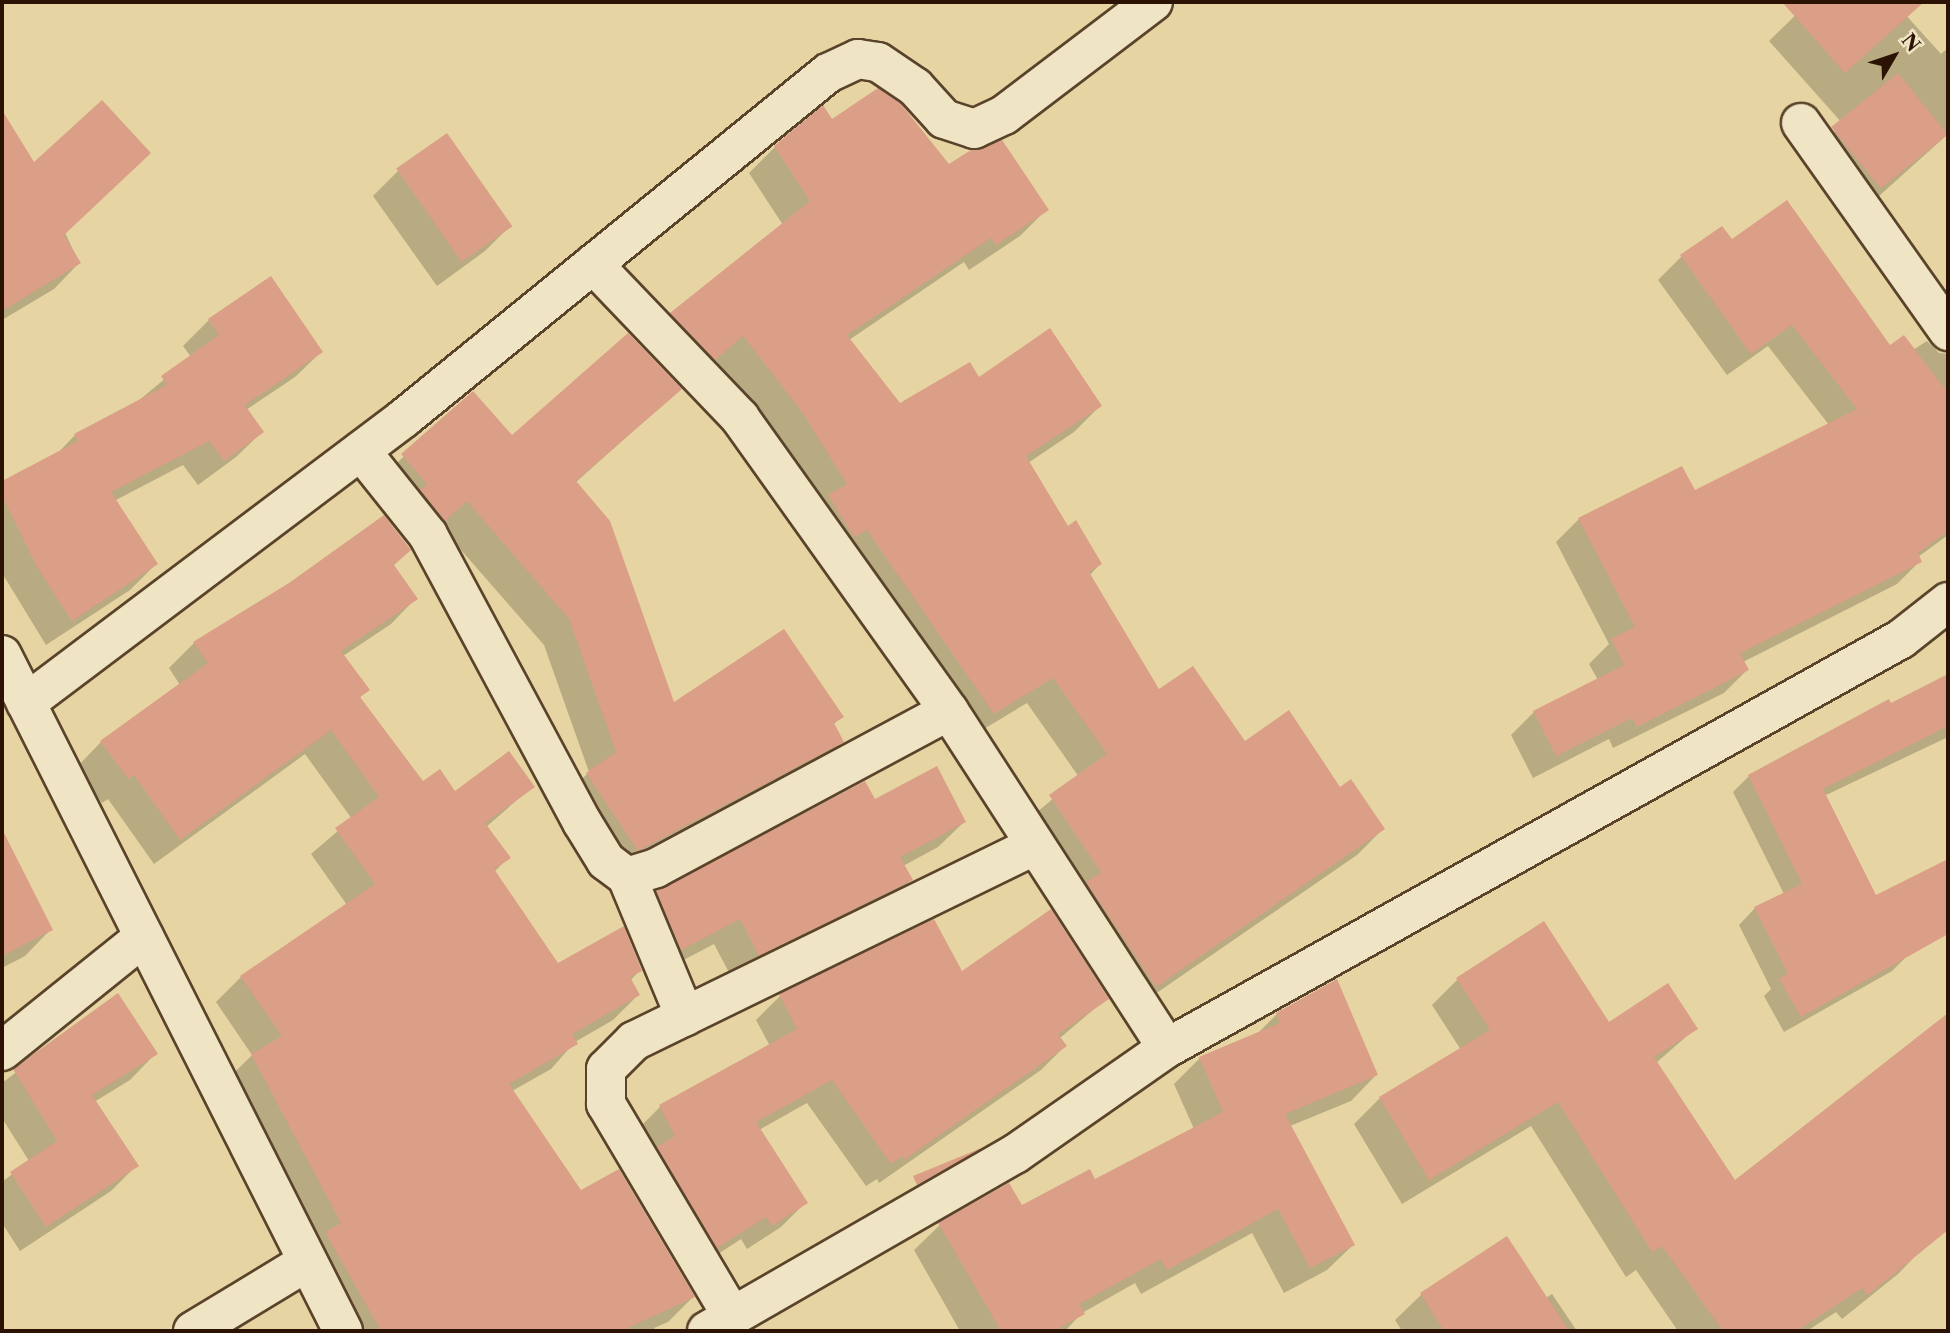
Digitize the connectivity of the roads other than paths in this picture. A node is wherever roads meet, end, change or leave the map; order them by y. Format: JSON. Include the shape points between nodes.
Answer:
{"nodes":[{"id":1,"x":1153,"y":2,"type":"edge"},
{"id":2,"x":1801,"y":123,"type":"dead end"},
{"id":3,"x":593,"y":264,"type":"junction"},
{"id":4,"x":1948,"y":331,"type":"edge"},
{"id":5,"x":361,"y":451,"type":"junction"},
{"id":6,"x":1948,"y":602,"type":"edge"},
{"id":7,"x":2,"y":655,"type":"edge"},
{"id":8,"x":26,"y":703,"type":"junction"},
{"id":9,"x":949,"y":710,"type":"junction"},
{"id":10,"x":1035,"y":845,"type":"junction"},
{"id":11,"x":627,"y":877,"type":"junction"},
{"id":12,"x":144,"y":937,"type":"junction"},
{"id":13,"x":685,"y":1016,"type":"junction"},
{"id":14,"x":1167,"y":1048,"type":"junction"},
{"id":15,"x":2,"y":1051,"type":"edge"},
{"id":16,"x":307,"y":1262,"type":"junction"},
{"id":17,"x":719,"y":1324,"type":"edge"},
{"id":18,"x":194,"y":1331,"type":"edge"},
{"id":19,"x":343,"y":1331,"type":"edge"}],
"edges":[{"from":1,"to":3,"type":"street","via":[[1004,115],[974,129],[944,119],[915,87],[878,62],[858,59],[828,73]]},
{"from":2,"to":4,"type":"street"},
{"from":3,"to":5,"type":"street"},
{"from":3,"to":9,"type":"street","via":[[740,418]]},
{"from":5,"to":8,"type":"street"},
{"from":5,"to":11,"type":"street","via":[[428,535],[582,822],[606,861]]},
{"from":6,"to":14,"type":"street","via":[[1901,639]]},
{"from":7,"to":8,"type":"street"},
{"from":8,"to":12,"type":"street"},
{"from":9,"to":10,"type":"street"},
{"from":9,"to":11,"type":"street","via":[[656,868]]},
{"from":10,"to":13,"type":"street"},
{"from":10,"to":14,"type":"street"},
{"from":11,"to":13,"type":"street"},
{"from":12,"to":15,"type":"street"},
{"from":12,"to":16,"type":"street"},
{"from":13,"to":17,"type":"street","via":[[634,1041],[606,1069],[607,1104]]},
{"from":14,"to":17,"type":"street","via":[[1015,1154]]},
{"from":16,"to":18,"type":"street"},
{"from":16,"to":19,"type":"street"}]}
